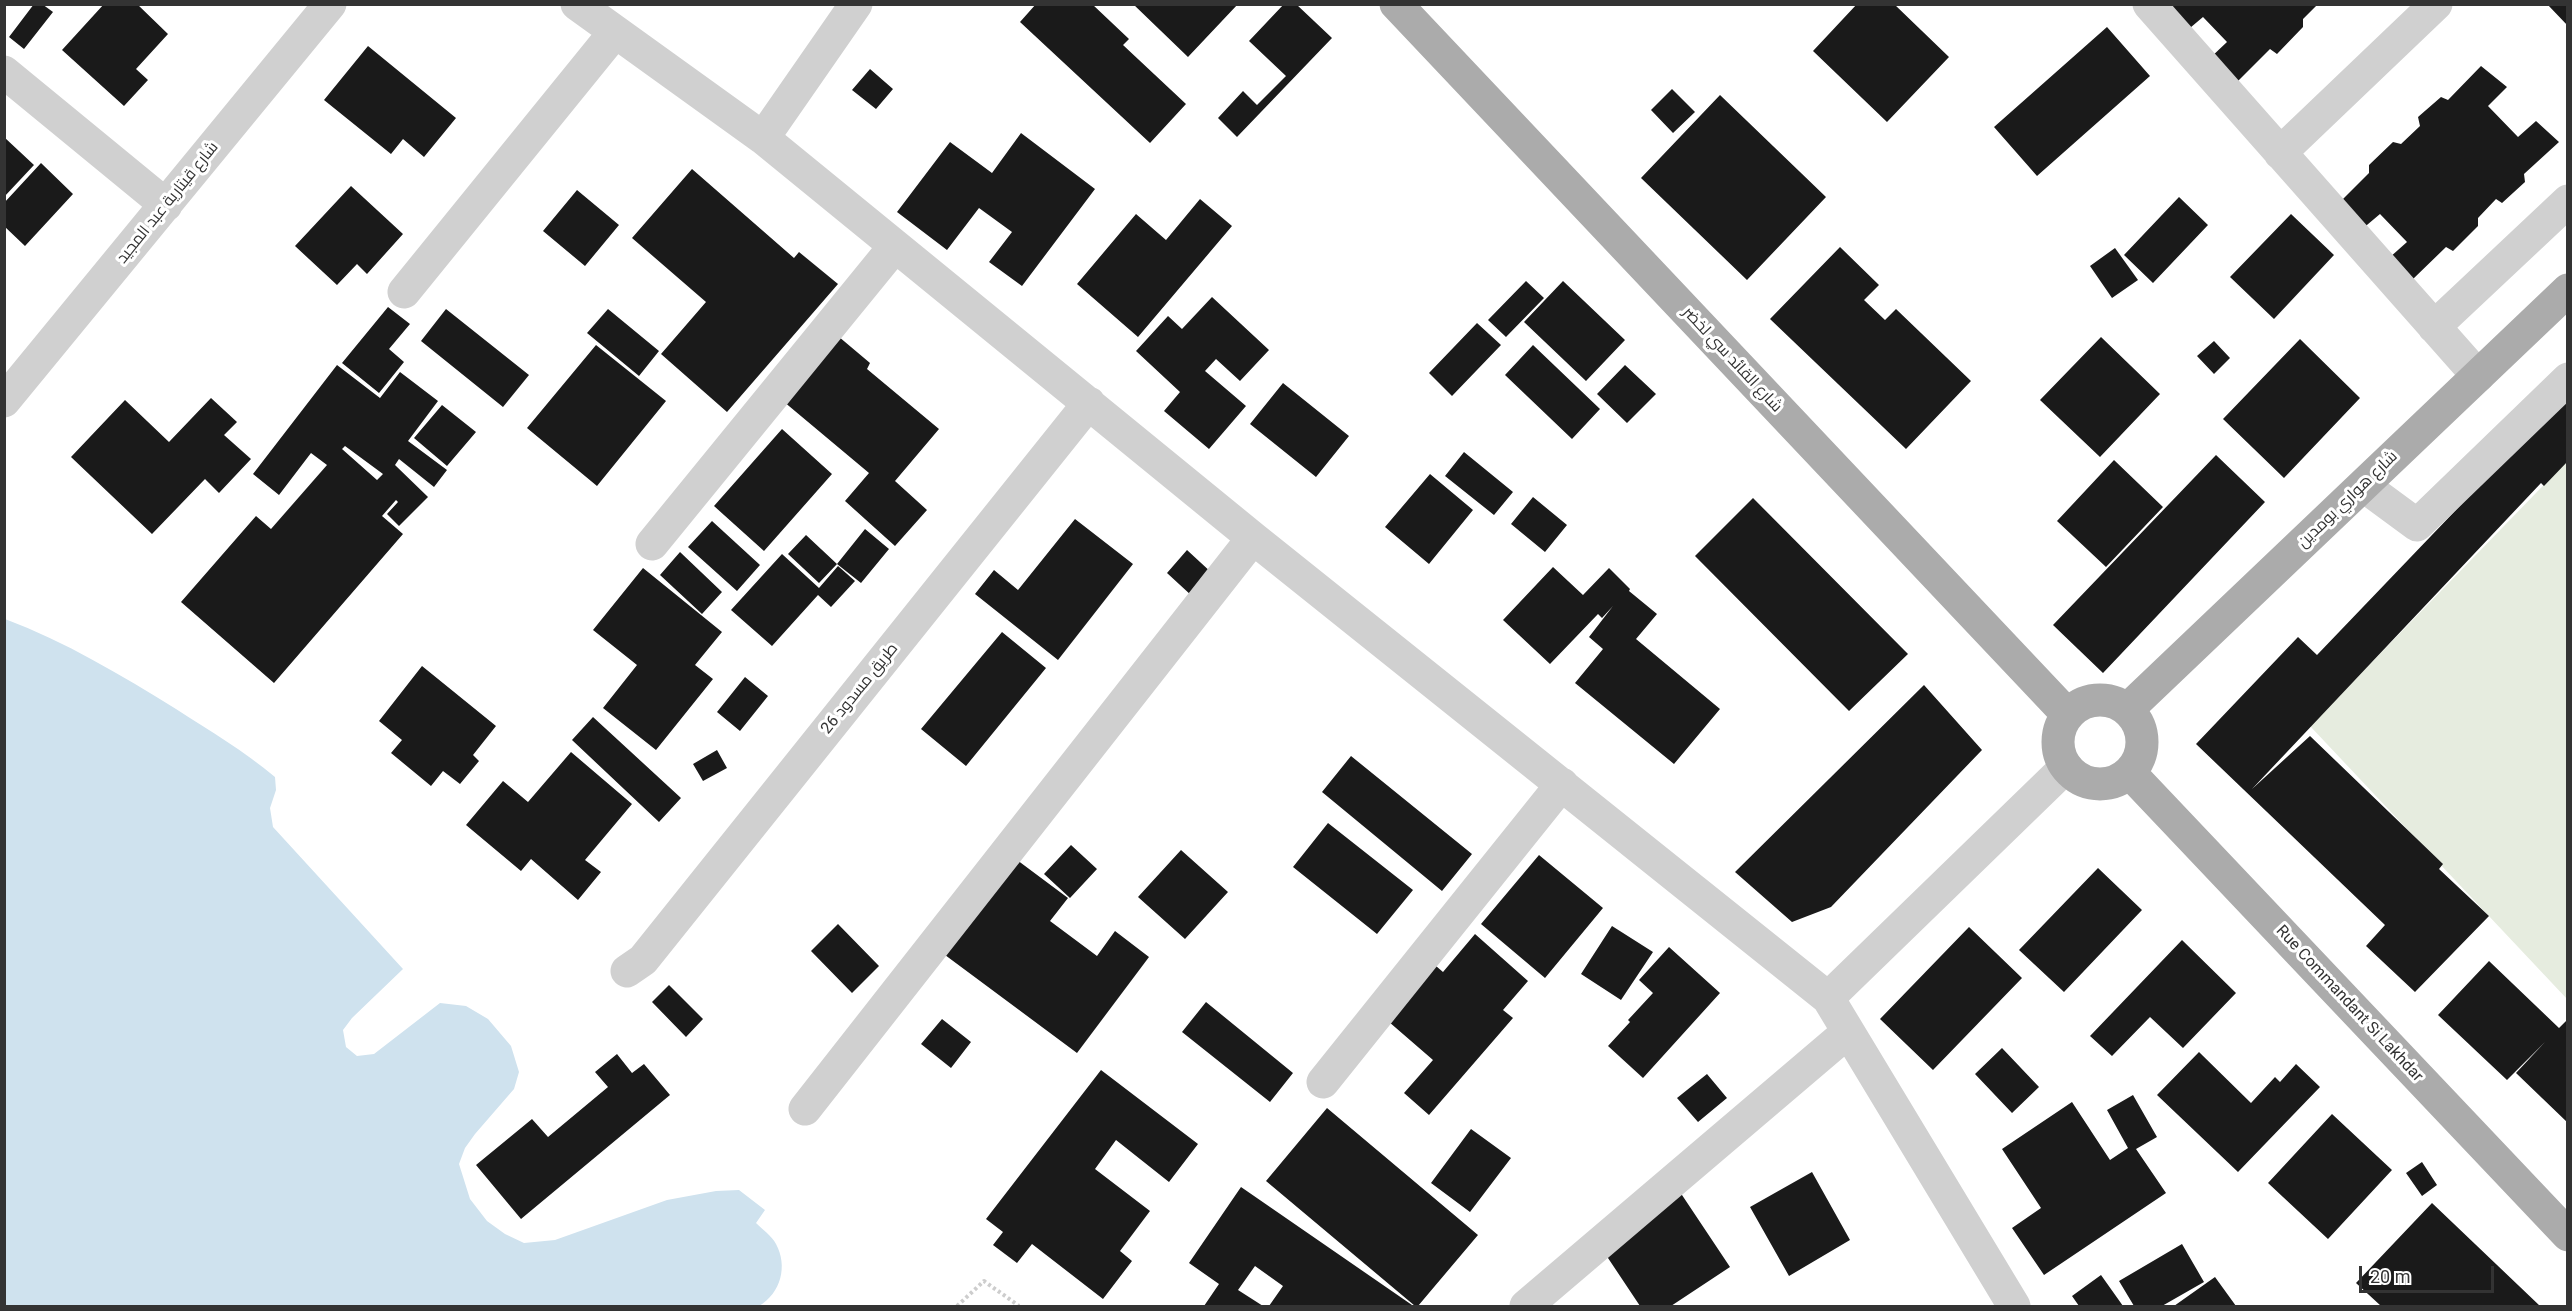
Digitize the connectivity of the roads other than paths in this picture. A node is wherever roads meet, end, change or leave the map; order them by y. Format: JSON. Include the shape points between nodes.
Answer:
{"nodes":[{"id":1,"x":330,"y":4,"type":"edge"},
{"id":2,"x":577,"y":4,"type":"edge"},
{"id":3,"x":856,"y":4,"type":"edge"},
{"id":4,"x":1396,"y":4,"type":"edge"},
{"id":5,"x":2149,"y":4,"type":"edge"},
{"id":6,"x":2436,"y":4,"type":"edge"},
{"id":7,"x":615,"y":32,"type":"junction"},
{"id":8,"x":4,"y":72,"type":"edge"},
{"id":9,"x":763,"y":138,"type":"junction"},
{"id":10,"x":2280,"y":153,"type":"junction"},
{"id":11,"x":2568,"y":201,"type":"edge"},
{"id":12,"x":166,"y":205,"type":"junction"},
{"id":13,"x":895,"y":246,"type":"junction"},
{"id":14,"x":2568,"y":290,"type":"edge"},
{"id":15,"x":404,"y":292,"type":"dead end"},
{"id":16,"x":2434,"y":327,"type":"junction"},
{"id":17,"x":2478,"y":376,"type":"junction"},
{"id":18,"x":2568,"y":379,"type":"edge"},
{"id":19,"x":4,"y":401,"type":"edge"},
{"id":20,"x":1089,"y":403,"type":"junction"},
{"id":21,"x":2364,"y":486,"type":"junction"},
{"id":22,"x":1253,"y":538,"type":"junction"},
{"id":23,"x":652,"y":544,"type":"dead end"},
{"id":24,"x":2128,"y":709,"type":"junction"},
{"id":25,"x":2068,"y":715,"type":"junction"},
{"id":26,"x":2066,"y":767,"type":"junction"},
{"id":27,"x":2130,"y":773,"type":"junction"},
{"id":28,"x":1562,"y":784,"type":"junction"},
{"id":29,"x":627,"y":971,"type":"dead end"},
{"id":30,"x":1828,"y":998,"type":"junction"},
{"id":31,"x":1848,"y":1032,"type":"junction"},
{"id":32,"x":1323,"y":1082,"type":"dead end"},
{"id":33,"x":805,"y":1109,"type":"dead end"},
{"id":34,"x":2568,"y":1235,"type":"edge"},
{"id":35,"x":1533,"y":1304,"type":"edge"},
{"id":36,"x":2013,"y":1306,"type":"edge"}],
"edges":[{"from":1,"to":12,"type":"street","name":"شارع قيتارية عبد المجيد"},
{"from":2,"to":7,"type":"street"},
{"from":3,"to":9,"type":"street"},
{"from":4,"to":25,"type":"main road","name":"شارع القائد سي لخضر"},
{"from":5,"to":10,"type":"street"},
{"from":6,"to":10,"type":"street"},
{"from":7,"to":9,"type":"street"},
{"from":7,"to":15,"type":"street"},
{"from":8,"to":12,"type":"street"},
{"from":9,"to":13,"type":"street"},
{"from":10,"to":16,"type":"street"},
{"from":11,"to":16,"type":"street"},
{"from":12,"to":19,"type":"street","name":"شارع قيتارية عبد المجيد"},
{"from":13,"to":20,"type":"street"},
{"from":13,"to":23,"type":"street"},
{"from":14,"to":17,"type":"main road","name":"شارع هواري بومدين"},
{"from":16,"to":17,"type":"street"},
{"from":17,"to":21,"type":"main road","name":"شارع هواري بومدين"},
{"from":18,"to":21,"type":"street","via":[[2417,525]]},
{"from":20,"to":22,"type":"street"},
{"from":20,"to":29,"type":"street","name":"طريق مسدود 26","via":[[643,960]]},
{"from":21,"to":24,"type":"main road","name":"شارع هواري بومدين"},
{"from":22,"to":28,"type":"street"},
{"from":22,"to":33,"type":"street"},
{"from":24,"to":25,"type":"main road","via":[[2113,701],[2097,700]]},
{"from":24,"to":27,"type":"main road","via":[[2136,718],[2143,741],[2137,764]]},
{"from":25,"to":26,"type":"main road","via":[[2060,727],[2058,741]]},
{"from":26,"to":27,"type":"main road","via":[[2089,784],[2104,785]]},
{"from":26,"to":30,"type":"street"},
{"from":27,"to":34,"type":"main road","name":"Rue Commandant Si Lakhdar"},
{"from":28,"to":30,"type":"street"},
{"from":28,"to":32,"type":"street"},
{"from":30,"to":31,"type":"street"},
{"from":31,"to":35,"type":"street"},
{"from":31,"to":36,"type":"street"}]}
